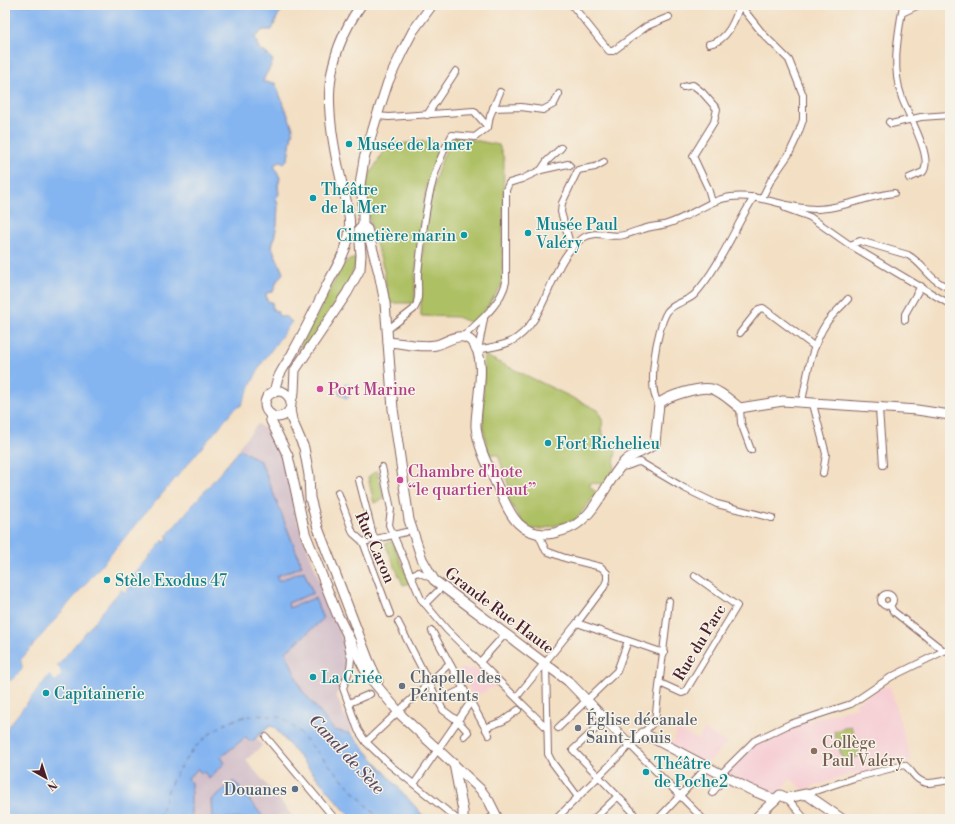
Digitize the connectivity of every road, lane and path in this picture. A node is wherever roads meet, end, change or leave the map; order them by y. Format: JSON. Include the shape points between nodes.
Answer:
{"nodes":[{"id":1,"x":361,"y":5,"type":"edge"},
{"id":2,"x":432,"y":5,"type":"edge"},
{"id":3,"x":572,"y":5,"type":"edge"},
{"id":4,"x":740,"y":5,"type":"edge"},
{"id":5,"x":903,"y":5,"type":"edge"},
{"id":6,"x":919,"y":5,"type":"edge"},
{"id":7,"x":902,"y":13,"type":"junction"},
{"id":8,"x":669,"y":17,"type":"dead end"},
{"id":9,"x":709,"y":44,"type":"dead end"},
{"id":10,"x":456,"y":71,"type":"dead end"},
{"id":11,"x":684,"y":87,"type":"dead end"},
{"id":12,"x":500,"y":92,"type":"dead end"},
{"id":13,"x":558,"y":94,"type":"dead end"},
{"id":14,"x":493,"y":108,"type":"junction"},
{"id":15,"x":427,"y":115,"type":"junction"},
{"id":16,"x":377,"y":116,"type":"junction"},
{"id":17,"x":950,"y":116,"type":"edge"},
{"id":18,"x":912,"y":119,"type":"junction"},
{"id":19,"x":889,"y":122,"type":"dead end"},
{"id":20,"x":488,"y":127,"type":"junction"},
{"id":21,"x":561,"y":148,"type":"dead end"},
{"id":22,"x":604,"y":162,"type":"dead end"},
{"id":23,"x":570,"y":164,"type":"dead end"},
{"id":24,"x":541,"y":170,"type":"junction"},
{"id":25,"x":909,"y":178,"type":"dead end"},
{"id":26,"x":894,"y":193,"type":"dead end"},
{"id":27,"x":754,"y":197,"type":"junction"},
{"id":28,"x":762,"y":198,"type":"junction"},
{"id":29,"x":712,"y":202,"type":"junction"},
{"id":30,"x":772,"y":203,"type":"junction"},
{"id":31,"x":363,"y":226,"type":"junction"},
{"id":32,"x":850,"y":245,"type":"junction"},
{"id":33,"x":571,"y":247,"type":"junction"},
{"id":34,"x":921,"y":286,"type":"junction"},
{"id":35,"x":947,"y":287,"type":"dead end"},
{"id":36,"x":848,"y":299,"type":"dead end"},
{"id":37,"x":946,"y":302,"type":"dead end"},
{"id":38,"x":484,"y":319,"type":"junction"},
{"id":39,"x":905,"y":320,"type":"dead end"},
{"id":40,"x":387,"y":330,"type":"junction"},
{"id":41,"x":740,"y":333,"type":"dead end"},
{"id":42,"x":463,"y":337,"type":"junction"},
{"id":43,"x":388,"y":342,"type":"junction"},
{"id":44,"x":815,"y":347,"type":"junction"},
{"id":45,"x":478,"y":350,"type":"junction"},
{"id":46,"x":286,"y":365,"type":"junction"},
{"id":47,"x":275,"y":392,"type":"junction"},
{"id":48,"x":289,"y":402,"type":"junction"},
{"id":49,"x":802,"y":402,"type":"junction"},
{"id":50,"x":659,"y":404,"type":"junction"},
{"id":51,"x":812,"y":404,"type":"junction"},
{"id":52,"x":740,"y":408,"type":"junction"},
{"id":53,"x":879,"y":409,"type":"junction"},
{"id":54,"x":270,"y":414,"type":"junction"},
{"id":55,"x":950,"y":415,"type":"edge"},
{"id":56,"x":751,"y":450,"type":"dead end"},
{"id":57,"x":883,"y":465,"type":"dead end"},
{"id":58,"x":382,"y":467,"type":"dead end"},
{"id":59,"x":621,"y":467,"type":"junction"},
{"id":60,"x":823,"y":473,"type":"dead end"},
{"id":61,"x":359,"y":480,"type":"dead end"},
{"id":62,"x":338,"y":492,"type":"dead end"},
{"id":63,"x":772,"y":518,"type":"dead end"},
{"id":64,"x":406,"y":532,"type":"dead end"},
{"id":65,"x":538,"y":533,"type":"junction"},
{"id":66,"x":393,"y":535,"type":"junction"},
{"id":67,"x":374,"y":539,"type":"junction"},
{"id":68,"x":363,"y":542,"type":"junction"},
{"id":69,"x":411,"y":575,"type":"junction"},
{"id":70,"x":696,"y":576,"type":"dead end"},
{"id":71,"x":434,"y":580,"type":"junction"},
{"id":72,"x":442,"y":586,"type":"junction"},
{"id":73,"x":669,"y":601,"type":"dead end"},
{"id":74,"x":424,"y":604,"type":"junction"},
{"id":75,"x":890,"y":605,"type":"dead end"},
{"id":76,"x":390,"y":614,"type":"dead end"},
{"id":77,"x":398,"y":622,"type":"dead end"},
{"id":78,"x":577,"y":623,"type":"junction"},
{"id":79,"x":343,"y":628,"type":"junction"},
{"id":80,"x":432,"y":631,"type":"dead end"},
{"id":81,"x":506,"y":633,"type":"junction"},
{"id":82,"x":628,"y":641,"type":"junction"},
{"id":83,"x":948,"y":649,"type":"edge"},
{"id":84,"x":664,"y":653,"type":"junction"},
{"id":85,"x":480,"y":662,"type":"junction"},
{"id":86,"x":546,"y":663,"type":"junction"},
{"id":87,"x":449,"y":664,"type":"junction"},
{"id":88,"x":372,"y":676,"type":"junction"},
{"id":89,"x":429,"y":683,"type":"junction"},
{"id":90,"x":660,"y":683,"type":"junction"},
{"id":91,"x":463,"y":689,"type":"junction"},
{"id":92,"x":370,"y":694,"type":"dead end"},
{"id":93,"x":519,"y":694,"type":"dead end"},
{"id":94,"x":438,"y":701,"type":"junction"},
{"id":95,"x":586,"y":701,"type":"junction"},
{"id":96,"x":349,"y":703,"type":"junction"},
{"id":97,"x":470,"y":703,"type":"junction"},
{"id":98,"x":518,"y":710,"type":"dead end"},
{"id":99,"x":398,"y":712,"type":"junction"},
{"id":100,"x":605,"y":720,"type":"junction"},
{"id":101,"x":458,"y":721,"type":"junction"},
{"id":102,"x":486,"y":728,"type":"junction"},
{"id":103,"x":547,"y":728,"type":"junction"},
{"id":104,"x":558,"y":728,"type":"dead end"},
{"id":105,"x":643,"y":733,"type":"junction"},
{"id":106,"x":489,"y":735,"type":"dead end"},
{"id":107,"x":464,"y":736,"type":"dead end"},
{"id":108,"x":266,"y":737,"type":"dead end"},
{"id":109,"x":366,"y":742,"type":"junction"},
{"id":110,"x":630,"y":746,"type":"junction"},
{"id":111,"x":438,"y":750,"type":"junction"},
{"id":112,"x":707,"y":767,"type":"junction"},
{"id":113,"x":459,"y":774,"type":"junction"},
{"id":114,"x":724,"y":775,"type":"junction"},
{"id":115,"x":599,"y":776,"type":"junction"},
{"id":116,"x":950,"y":780,"type":"edge"},
{"id":117,"x":414,"y":784,"type":"junction"},
{"id":118,"x":712,"y":793,"type":"dead end"},
{"id":119,"x":806,"y":794,"type":"junction"},
{"id":120,"x":618,"y":796,"type":"junction"},
{"id":121,"x":680,"y":796,"type":"junction"},
{"id":122,"x":578,"y":797,"type":"junction"},
{"id":123,"x":781,"y":797,"type":"junction"},
{"id":124,"x":463,"y":815,"type":"edge"},
{"id":125,"x":335,"y":819,"type":"edge"},
{"id":126,"x":457,"y":819,"type":"edge"},
{"id":127,"x":492,"y":819,"type":"edge"},
{"id":128,"x":556,"y":819,"type":"edge"},
{"id":129,"x":594,"y":819,"type":"edge"},
{"id":130,"x":637,"y":819,"type":"edge"},
{"id":131,"x":658,"y":819,"type":"edge"},
{"id":132,"x":703,"y":819,"type":"edge"},
{"id":133,"x":755,"y":819,"type":"edge"},
{"id":134,"x":805,"y":819,"type":"edge"},
{"id":135,"x":842,"y":819,"type":"edge"}],
"edges":[{"from":1,"to":46,"type":"street","via":[[337,50],[328,111],[349,215],[348,237],[342,255]]},
{"from":2,"to":16,"type":"street","via":[[402,52],[388,82]]},
{"from":3,"to":8,"type":"street","via":[[609,51],[613,51],[647,26]]},
{"from":4,"to":9,"type":"street","via":[[732,27],[715,44]]},
{"from":4,"to":28,"type":"street","via":[[789,60],[803,94],[803,120],[797,138]]},
{"from":5,"to":7,"type":"street"},
{"from":6,"to":7,"type":"street"},
{"from":7,"to":18,"type":"street","via":[[895,70],[902,100]]},
{"from":10,"to":15,"type":"street"},
{"from":11,"to":29,"type":"street","via":[[693,86],[702,92],[717,109],[714,122],[692,156]]},
{"from":12,"to":14,"type":"street"},
{"from":13,"to":14,"type":"street","via":[[554,104],[543,110],[521,107]]},
{"from":14,"to":20,"type":"street"},
{"from":15,"to":16,"type":"street"},
{"from":15,"to":20,"type":"street","via":[[474,112]]},
{"from":16,"to":31,"type":"street","via":[[364,159],[360,186]]},
{"from":17,"to":18,"type":"street"},
{"from":18,"to":19,"type":"street","via":[[891,124]]},
{"from":18,"to":25,"type":"street","via":[[926,165],[923,172]]},
{"from":20,"to":40,"type":"street","via":[[476,137],[452,134],[441,153],[429,192],[418,276],[418,304]]},
{"from":21,"to":24,"type":"street"},
{"from":22,"to":33,"type":"street","via":[[595,167],[578,170],[562,203],[561,212]]},
{"from":23,"to":24,"type":"street"},
{"from":24,"to":38,"type":"street","via":[[508,183],[506,282]]},
{"from":26,"to":30,"type":"street","via":[[871,196],[843,206],[817,209]]},
{"from":27,"to":28,"type":"street"},
{"from":27,"to":29,"type":"street","via":[[730,197]]},
{"from":27,"to":50,"type":"street","via":[[694,296],[676,304],[668,311],[660,326],[655,350],[654,379]]},
{"from":28,"to":30,"type":"street"},
{"from":29,"to":33,"type":"street","via":[[667,224],[615,237],[593,233]]},
{"from":30,"to":32,"type":"street","via":[[810,217]]},
{"from":31,"to":40,"type":"street","name":"Grande Rue Haute","via":[[368,233],[379,272]]},
{"from":31,"to":48,"type":"street","via":[[359,230],[360,269],[347,293],[295,370],[294,388]]},
{"from":32,"to":34,"type":"street"},
{"from":32,"to":35,"type":"street","via":[[860,241],[908,255],[938,283]]},
{"from":33,"to":45,"type":"street","via":[[556,272],[540,310],[524,331],[511,342]]},
{"from":34,"to":37,"type":"street"},
{"from":34,"to":39,"type":"street","via":[[905,314]]},
{"from":36,"to":44,"type":"street","via":[[827,322]]},
{"from":38,"to":42,"type":"street"},
{"from":38,"to":45,"type":"street"},
{"from":40,"to":43,"type":"street","name":"Grande Rue Haute"},
{"from":41,"to":44,"type":"street","via":[[759,309],[763,308]]},
{"from":42,"to":43,"type":"street","via":[[454,337],[432,346]]},
{"from":42,"to":45,"type":"street","via":[[469,339]]},
{"from":43,"to":71,"type":"street","name":"Grande Rue Haute","via":[[397,445],[409,520],[422,559]]},
{"from":44,"to":49,"type":"street","via":[[808,366]]},
{"from":45,"to":65,"type":"street","via":[[479,402],[476,427],[481,448],[513,519],[525,529]]},
{"from":46,"to":47,"type":"street","via":[[278,376]]},
{"from":46,"to":48,"type":"street","via":[[282,381]]},
{"from":47,"to":48,"type":"street"},
{"from":47,"to":54,"type":"street","via":[[266,401],[266,408]]},
{"from":48,"to":54,"type":"street","via":[[285,415],[280,417]]},
{"from":48,"to":88,"type":"street","via":[[292,420],[304,448],[310,498],[318,528]]},
{"from":49,"to":51,"type":"street"},
{"from":49,"to":52,"type":"street","via":[[783,401]]},
{"from":50,"to":52,"type":"street","via":[[673,396],[708,388]]},
{"from":50,"to":59,"type":"street","via":[[655,443],[629,458]]},
{"from":51,"to":53,"type":"street"},
{"from":51,"to":60,"type":"street","via":[[826,454]]},
{"from":52,"to":56,"type":"street","via":[[741,423]]},
{"from":53,"to":55,"type":"street","via":[[917,410]]},
{"from":53,"to":57,"type":"street"},
{"from":54,"to":79,"type":"street","via":[[271,421],[283,442],[294,477],[306,533]]},
{"from":58,"to":66,"type":"street","via":[[391,509],[389,525]]},
{"from":59,"to":63,"type":"street","via":[[640,462],[717,504]]},
{"from":59,"to":65,"type":"street","via":[[578,524],[560,532]]},
{"from":61,"to":67,"type":"street"},
{"from":62,"to":68,"type":"street","name":"Rue Caron","via":[[353,533]]},
{"from":64,"to":66,"type":"street"},
{"from":65,"to":78,"type":"street","via":[[546,551],[599,566],[607,573],[604,587]]},
{"from":66,"to":67,"type":"street"},
{"from":66,"to":69,"type":"street"},
{"from":67,"to":68,"type":"street"},
{"from":68,"to":76,"type":"street","name":"Rue Caron"},
{"from":69,"to":71,"type":"street","via":[[418,572]]},
{"from":69,"to":74,"type":"street"},
{"from":70,"to":90,"type":"street","name":"Rue du Parc","via":[[737,606],[685,692]]},
{"from":71,"to":72,"type":"street","name":"Grande Rue Haute"},
{"from":72,"to":74,"type":"street"},
{"from":72,"to":81,"type":"street","name":"Grande Rue Haute"},
{"from":73,"to":84,"type":"street"},
{"from":74,"to":85,"type":"street"},
{"from":75,"to":83,"type":"street","via":[[893,612]]},
{"from":77,"to":89,"type":"street"},
{"from":78,"to":82,"type":"street"},
{"from":78,"to":86,"type":"street"},
{"from":79,"to":88,"type":"street"},
{"from":79,"to":96,"type":"street","via":[[351,659],[343,688]]},
{"from":80,"to":87,"type":"street"},
{"from":81,"to":85,"type":"street"},
{"from":81,"to":86,"type":"street","name":"Grande Rue Haute"},
{"from":82,"to":84,"type":"street"},
{"from":82,"to":95,"type":"street","via":[[617,671]]},
{"from":83,"to":114,"type":"street","via":[[891,677],[851,704],[790,724],[754,741]]},
{"from":84,"to":90,"type":"street"},
{"from":85,"to":103,"type":"street"},
{"from":86,"to":93,"type":"street"},
{"from":86,"to":95,"type":"street","name":"Grande Rue Haute","via":[[568,681]]},
{"from":86,"to":103,"type":"street"},
{"from":87,"to":89,"type":"street"},
{"from":87,"to":91,"type":"street"},
{"from":88,"to":99,"type":"street"},
{"from":89,"to":94,"type":"street"},
{"from":89,"to":99,"type":"street"},
{"from":90,"to":105,"type":"street","via":[[655,721]]},
{"from":91,"to":94,"type":"street"},
{"from":91,"to":97,"type":"street"},
{"from":92,"to":96,"type":"street"},
{"from":94,"to":101,"type":"street","via":[[443,710]]},
{"from":95,"to":100,"type":"street","name":"Grande Rue Haute"},
{"from":95,"to":104,"type":"street"},
{"from":96,"to":109,"type":"street","via":[[358,730]]},
{"from":97,"to":101,"type":"street"},
{"from":97,"to":102,"type":"street"},
{"from":98,"to":102,"type":"street","via":[[503,721]]},
{"from":99,"to":109,"type":"street"},
{"from":99,"to":111,"type":"street"},
{"from":100,"to":110,"type":"street","name":"Grande Rue Haute"},
{"from":100,"to":115,"type":"street","via":[[573,750]]},
{"from":101,"to":107,"type":"street","via":[[468,732]]},
{"from":101,"to":111,"type":"street"},
{"from":102,"to":106,"type":"street"},
{"from":103,"to":122,"type":"street","via":[[549,757]]},
{"from":105,"to":110,"type":"street"},
{"from":105,"to":112,"type":"street"},
{"from":108,"to":125,"type":"street"},
{"from":109,"to":117,"type":"street"},
{"from":110,"to":115,"type":"street"},
{"from":110,"to":121,"type":"street","name":"Grande Rue Haute"},
{"from":111,"to":113,"type":"street","via":[[454,764]]},
{"from":111,"to":117,"type":"street"},
{"from":112,"to":114,"type":"street"},
{"from":112,"to":121,"type":"street"},
{"from":113,"to":124,"type":"street"},
{"from":113,"to":127,"type":"street","via":[[480,789],[489,801]]},
{"from":114,"to":118,"type":"street"},
{"from":114,"to":123,"type":"street"},
{"from":115,"to":120,"type":"street"},
{"from":115,"to":122,"type":"street"},
{"from":116,"to":119,"type":"street","via":[[925,784],[919,782],[907,766],[902,766]]},
{"from":117,"to":126,"type":"street"},
{"from":119,"to":123,"type":"street"},
{"from":119,"to":135,"type":"street"},
{"from":120,"to":129,"type":"street"},
{"from":120,"to":130,"type":"street"},
{"from":121,"to":131,"type":"street"},
{"from":121,"to":132,"type":"street","name":"Grande Rue Haute"},
{"from":122,"to":128,"type":"street"},
{"from":123,"to":133,"type":"street"},
{"from":123,"to":134,"type":"street"}]}
